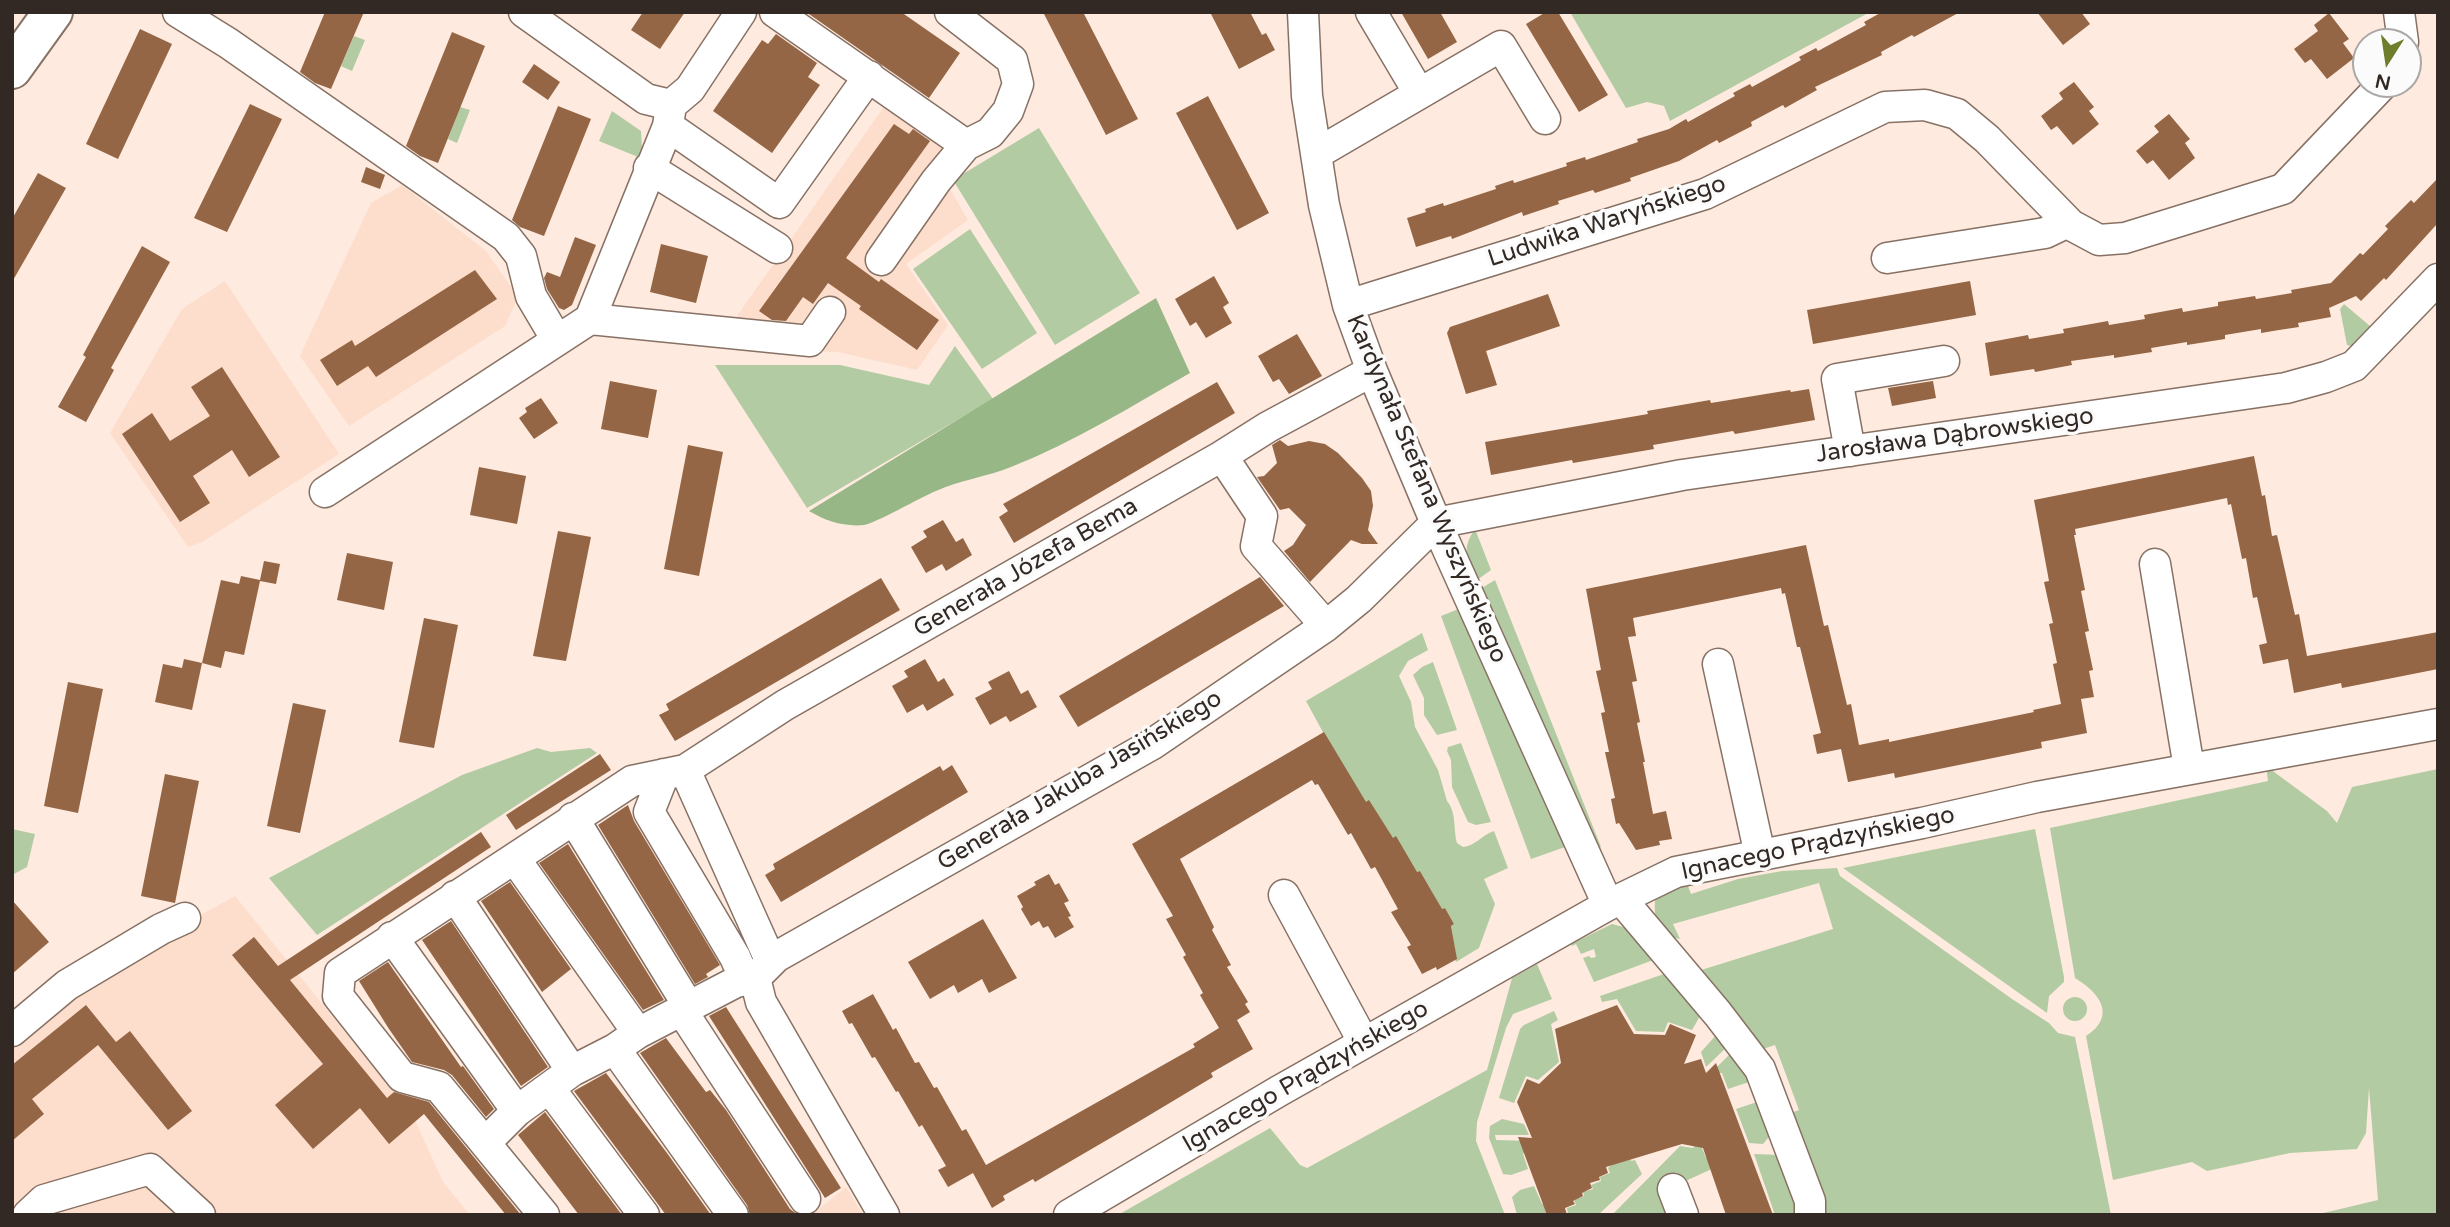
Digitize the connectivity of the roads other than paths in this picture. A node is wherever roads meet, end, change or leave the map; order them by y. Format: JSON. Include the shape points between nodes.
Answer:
{"nodes":[{"id":1,"x":53,"y":12,"type":"edge"},
{"id":2,"x":178,"y":12,"type":"edge"},
{"id":3,"x":524,"y":12,"type":"edge"},
{"id":4,"x":741,"y":12,"type":"edge"},
{"id":5,"x":775,"y":12,"type":"edge"},
{"id":6,"x":950,"y":12,"type":"edge"},
{"id":7,"x":1303,"y":12,"type":"edge"},
{"id":8,"x":1371,"y":12,"type":"edge"},
{"id":9,"x":12,"y":69,"type":"edge"},
{"id":10,"x":869,"y":76,"type":"junction"},
{"id":11,"x":1419,"y":93,"type":"junction"},
{"id":12,"x":2370,"y":98,"type":"edge"},
{"id":13,"x":669,"y":116,"type":"junction"},
{"id":14,"x":1545,"y":119,"type":"dead end"},
{"id":15,"x":966,"y":145,"type":"junction"},
{"id":16,"x":1316,"y":154,"type":"junction"},
{"id":17,"x":649,"y":168,"type":"junction"},
{"id":18,"x":2068,"y":222,"type":"junction"},
{"id":19,"x":777,"y":248,"type":"dead end"},
{"id":20,"x":1887,"y":258,"type":"dead end"},
{"id":21,"x":881,"y":260,"type":"dead end"},
{"id":22,"x":2438,"y":279,"type":"edge"},
{"id":23,"x":1348,"y":305,"type":"junction"},
{"id":24,"x":830,"y":312,"type":"dead end"},
{"id":25,"x":590,"y":318,"type":"junction"},
{"id":26,"x":556,"y":340,"type":"junction"},
{"id":27,"x":1944,"y":361,"type":"dead end"},
{"id":28,"x":1371,"y":371,"type":"junction"},
{"id":29,"x":1850,"y":451,"type":"junction"},
{"id":30,"x":1222,"y":456,"type":"junction"},
{"id":31,"x":325,"y":492,"type":"dead end"},
{"id":32,"x":1436,"y":523,"type":"junction"},
{"id":33,"x":2155,"y":564,"type":"dead end"},
{"id":34,"x":1326,"y":626,"type":"junction"},
{"id":35,"x":1718,"y":664,"type":"dead end"},
{"id":36,"x":2438,"y":724,"type":"edge"},
{"id":37,"x":2189,"y":768,"type":"junction"},
{"id":38,"x":675,"y":772,"type":"junction"},
{"id":39,"x":573,"y":818,"type":"junction"},
{"id":40,"x":1760,"y":855,"type":"junction"},
{"id":41,"x":515,"y":859,"type":"junction"},
{"id":42,"x":1284,"y":895,"type":"dead end"},
{"id":43,"x":455,"y":897,"type":"junction"},
{"id":44,"x":1615,"y":902,"type":"junction"},
{"id":45,"x":185,"y":918,"type":"dead end"},
{"id":46,"x":392,"y":937,"type":"junction"},
{"id":47,"x":757,"y":973,"type":"junction"},
{"id":48,"x":685,"y":1009,"type":"junction"},
{"id":49,"x":12,"y":1031,"type":"edge"},
{"id":50,"x":626,"y":1041,"type":"junction"},
{"id":51,"x":1364,"y":1043,"type":"junction"},
{"id":52,"x":561,"y":1080,"type":"junction"},
{"id":53,"x":517,"y":1111,"type":"junction"},
{"id":54,"x":485,"y":1143,"type":"junction"},
{"id":55,"x":805,"y":1199,"type":"dead end"},
{"id":56,"x":28,"y":1215,"type":"edge"},
{"id":57,"x":200,"y":1215,"type":"edge"},
{"id":58,"x":544,"y":1215,"type":"edge"},
{"id":59,"x":644,"y":1215,"type":"edge"},
{"id":60,"x":733,"y":1215,"type":"edge"},
{"id":61,"x":884,"y":1215,"type":"edge"},
{"id":62,"x":1069,"y":1215,"type":"edge"},
{"id":63,"x":1810,"y":1215,"type":"edge"}],
"edges":[{"from":1,"to":9,"type":"main road"},
{"from":2,"to":26,"type":"street","via":[[506,237],[521,256],[531,296]]},
{"from":3,"to":13,"type":"street"},
{"from":4,"to":13,"type":"street"},
{"from":5,"to":10,"type":"street"},
{"from":6,"to":15,"type":"street","via":[[1012,60],[1018,84],[1008,111],[990,134]]},
{"from":7,"to":16,"type":"street","name":"Kardynała Stefana Wyszyńskiego","via":[[1307,96]]},
{"from":8,"to":11,"type":"street"},
{"from":10,"to":13,"type":"street","via":[[779,203]]},
{"from":10,"to":15,"type":"street"},
{"from":11,"to":14,"type":"street","via":[[1501,46]]},
{"from":11,"to":16,"type":"street"},
{"from":12,"to":18,"type":"street","name":"Ludwika Waryńskiego","via":[[2283,189],[2125,238],[2099,240]]},
{"from":13,"to":17,"type":"street"},
{"from":15,"to":21,"type":"street"},
{"from":16,"to":23,"type":"street","name":"Kardynała Stefana Wyszyńskiego"},
{"from":17,"to":19,"type":"street"},
{"from":17,"to":25,"type":"street"},
{"from":18,"to":20,"type":"street","via":[[2045,233]]},
{"from":18,"to":23,"type":"street","name":"Ludwika Waryńskiego","via":[[1957,114],[1925,105],[1885,107],[1705,194]]},
{"from":22,"to":29,"type":"street","name":"Jarosława Dąbrowskiego","via":[[2354,366],[2326,377],[2286,388]]},
{"from":23,"to":28,"type":"street","name":"Kardynała Stefana Wyszyńskiego"},
{"from":24,"to":25,"type":"street","via":[[810,341]]},
{"from":25,"to":26,"type":"street"},
{"from":26,"to":31,"type":"street"},
{"from":27,"to":29,"type":"street","via":[[1837,379]]},
{"from":28,"to":30,"type":"street","name":"Generała Józefa Bema"},
{"from":28,"to":32,"type":"street","name":"Kardynała Stefana Wyszyńskiego"},
{"from":29,"to":32,"type":"street","name":"Jarosława Dąbrowskiego","via":[[1682,475]]},
{"from":30,"to":34,"type":"street","via":[[1262,516],[1256,547]]},
{"from":30,"to":38,"type":"street","name":"Generała Józefa Bema"},
{"from":32,"to":34,"type":"street","name":"Generała Jakuba Jasińskiego"},
{"from":32,"to":44,"type":"street","name":"Kardynała Stefana Wyszyńskiego"},
{"from":33,"to":37,"type":"street"},
{"from":34,"to":47,"type":"street","name":"Generała Jakuba Jasińskiego","via":[[1151,745]]},
{"from":35,"to":40,"type":"street"},
{"from":36,"to":37,"type":"street","name":"Ignacego Prądzyńskiego"},
{"from":37,"to":40,"type":"street","name":"Ignacego Prądzyńskiego"},
{"from":38,"to":39,"type":"street","name":"Generała Józefa Bema","via":[[632,781]]},
{"from":38,"to":47,"type":"street"},
{"from":38,"to":47,"type":"street","via":[[649,812],[735,957]]},
{"from":39,"to":41,"type":"street","name":"Generała Józefa Bema"},
{"from":39,"to":48,"type":"street"},
{"from":40,"to":44,"type":"street","name":"Ignacego Prądzyńskiego","via":[[1676,872]]},
{"from":41,"to":43,"type":"street","name":"Generała Józefa Bema"},
{"from":41,"to":50,"type":"street"},
{"from":42,"to":51,"type":"street"},
{"from":43,"to":46,"type":"street","name":"Generała Józefa Bema"},
{"from":43,"to":52,"type":"street"},
{"from":44,"to":51,"type":"street","name":"Ignacego Prądzyńskiego"},
{"from":44,"to":63,"type":"street","name":"Kardynała Stefana Wyszyńskiego","via":[[1718,1013],[1760,1069],[1810,1201]]},
{"from":45,"to":49,"type":"street","via":[[66,985]]},
{"from":46,"to":53,"type":"street"},
{"from":46,"to":54,"type":"street","name":"Generała Józefa Bema","via":[[340,973],[338,996],[402,1077],[439,1087]]},
{"from":47,"to":48,"type":"street","name":"Generała Jakuba Jasińskiego"},
{"from":47,"to":61,"type":"street","via":[[761,1002]]},
{"from":48,"to":50,"type":"street","name":"Generała Jakuba Jasińskiego"},
{"from":48,"to":55,"type":"street"},
{"from":50,"to":52,"type":"street","name":"Generała Jakuba Jasińskiego"},
{"from":50,"to":60,"type":"street"},
{"from":51,"to":62,"type":"street","name":"Ignacego Prądzyńskiego"},
{"from":52,"to":53,"type":"street","name":"Generała Jakuba Jasińskiego"},
{"from":52,"to":59,"type":"street"},
{"from":53,"to":54,"type":"street","name":"Generała Jakuba Jasińskiego"},
{"from":54,"to":58,"type":"street"},
{"from":56,"to":57,"type":"street","via":[[44,1200],[150,1169]]}]}
